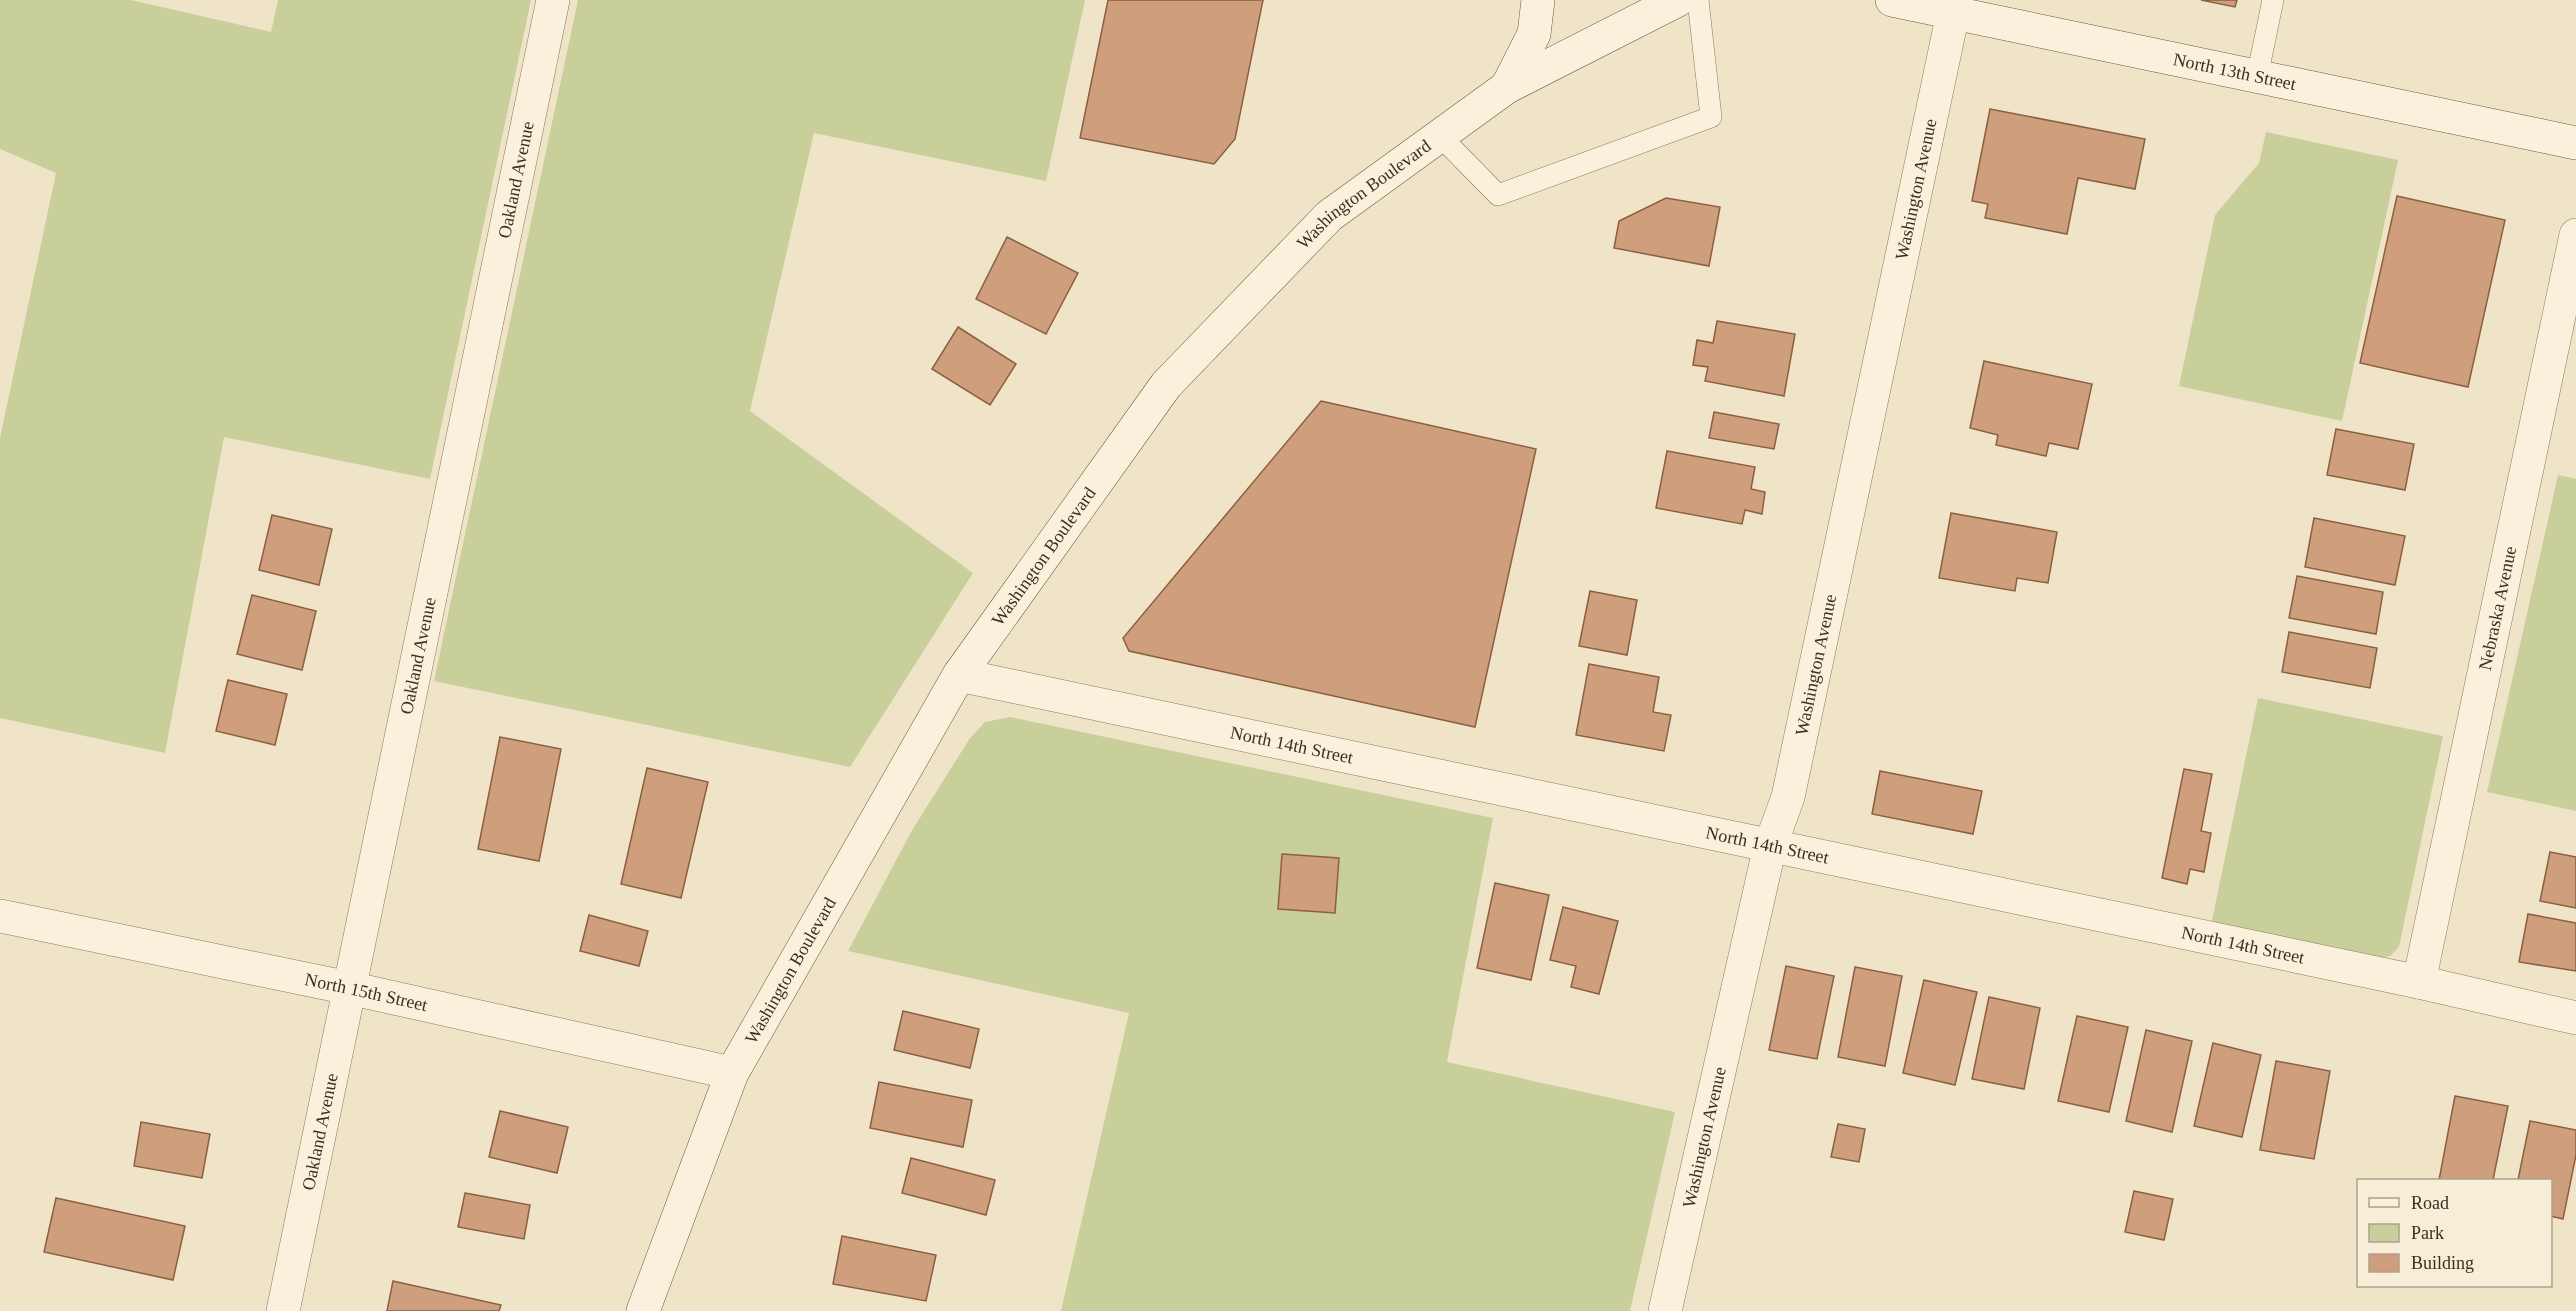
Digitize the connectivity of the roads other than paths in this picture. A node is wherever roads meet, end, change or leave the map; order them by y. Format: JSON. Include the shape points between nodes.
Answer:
{"nodes":[{"id":1,"x":553,"y":0,"type":"edge"},
{"id":2,"x":1538,"y":0,"type":"edge"},
{"id":3,"x":1678,"y":0,"type":"edge"},
{"id":4,"x":1698,"y":0,"type":"edge"},
{"id":5,"x":1892,"y":0,"type":"edge"},
{"id":6,"x":2273,"y":0,"type":"edge"},
{"id":7,"x":1948,"y":6,"type":"edge"},
{"id":8,"x":2257,"y":76,"type":"junction"},
{"id":9,"x":1507,"y":87,"type":"junction"},
{"id":10,"x":1440,"y":135,"type":"junction"},
{"id":11,"x":2576,"y":143,"type":"edge"},
{"id":12,"x":2576,"y":235,"type":"edge"},
{"id":13,"x":959,"y":675,"type":"junction"},
{"id":14,"x":1770,"y":846,"type":"junction"},
{"id":15,"x":0,"y":916,"type":"edge"},
{"id":16,"x":2419,"y":982,"type":"junction"},
{"id":17,"x":349,"y":988,"type":"junction"},
{"id":18,"x":2576,"y":1018,"type":"edge"},
{"id":19,"x":732,"y":1073,"type":"junction"},
{"id":20,"x":283,"y":1311,"type":"edge"},
{"id":21,"x":644,"y":1311,"type":"edge"},
{"id":22,"x":1665,"y":1311,"type":"edge"}],
"edges":[{"from":1,"to":17,"type":"street","name":"Oakland Avenue"},
{"from":2,"to":9,"type":"street","via":[[1534,34]]},
{"from":3,"to":9,"type":"street","name":"Washington Boulevard"},
{"from":4,"to":10,"type":"lane","via":[[1711,117],[1498,195]]},
{"from":5,"to":7,"type":"street","name":"North 13th Street"},
{"from":6,"to":8,"type":"lane"},
{"from":7,"to":8,"type":"street","name":"North 13th Street"},
{"from":7,"to":14,"type":"street","name":"Washington Avenue","via":[[1788,797]]},
{"from":8,"to":11,"type":"street","name":"North 13th Street"},
{"from":9,"to":10,"type":"street","name":"Washington Boulevard"},
{"from":10,"to":13,"type":"street","name":"Washington Boulevard","via":[[1329,216],[1166,385]]},
{"from":12,"to":16,"type":"street","name":"Nebraska Avenue"},
{"from":13,"to":14,"type":"street","name":"North 14th Street"},
{"from":13,"to":19,"type":"street","name":"Washington Boulevard"},
{"from":14,"to":16,"type":"street","name":"North 14th Street"},
{"from":14,"to":22,"type":"street","name":"Washington Avenue"},
{"from":15,"to":17,"type":"street","name":"North 15th Street"},
{"from":16,"to":18,"type":"street","name":"North 14th Street"},
{"from":17,"to":19,"type":"street","name":"North 15th Street"},
{"from":17,"to":20,"type":"street","name":"Oakland Avenue"},
{"from":19,"to":21,"type":"street","name":"Washington Boulevard"}]}
